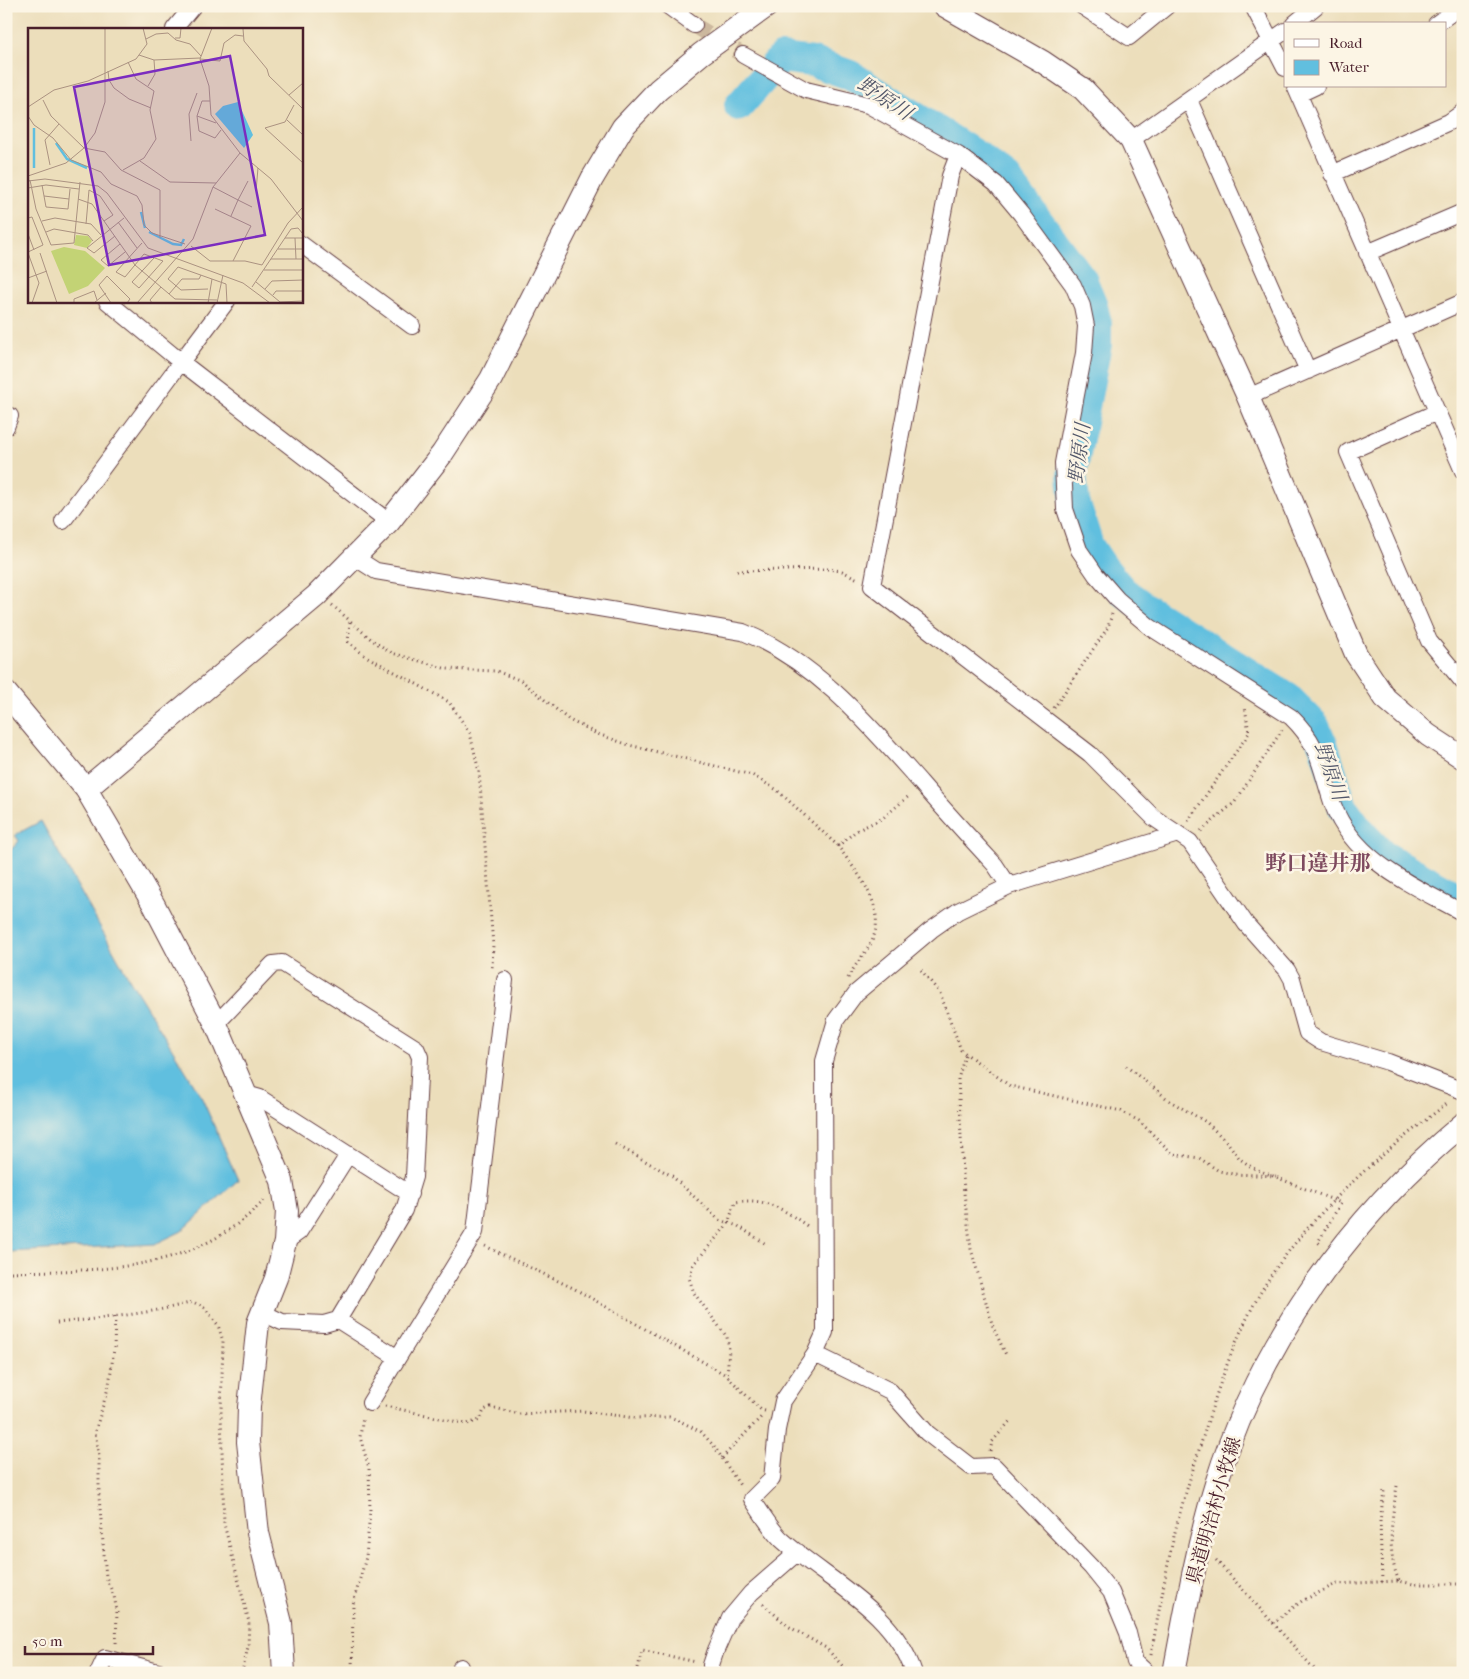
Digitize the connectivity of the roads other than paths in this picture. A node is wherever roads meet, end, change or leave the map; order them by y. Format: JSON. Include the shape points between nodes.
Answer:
{"nodes":[{"id":1,"x":193,"y":6,"type":"edge"},
{"id":2,"x":668,"y":6,"type":"edge"},
{"id":3,"x":767,"y":6,"type":"edge"},
{"id":4,"x":945,"y":6,"type":"edge"},
{"id":5,"x":1082,"y":6,"type":"edge"},
{"id":6,"x":1167,"y":6,"type":"edge"},
{"id":7,"x":1253,"y":6,"type":"edge"},
{"id":8,"x":1316,"y":6,"type":"edge"},
{"id":9,"x":1461,"y":6,"type":"edge"},
{"id":10,"x":1296,"y":22,"type":"edge"},
{"id":11,"x":1439,"y":22,"type":"edge"},
{"id":12,"x":694,"y":24,"type":"tunnel mouth"},
{"id":13,"x":175,"y":28,"type":"edge"},
{"id":14,"x":1284,"y":32,"type":"edge"},
{"id":15,"x":1271,"y":42,"type":"junction"},
{"id":16,"x":743,"y":55,"type":"tunnel mouth"},
{"id":17,"x":1284,"y":66,"type":"edge"},
{"id":18,"x":1297,"y":90,"type":"edge"},
{"id":19,"x":1189,"y":100,"type":"junction"},
{"id":20,"x":1463,"y":112,"type":"edge"},
{"id":21,"x":1132,"y":140,"type":"junction"},
{"id":22,"x":958,"y":155,"type":"junction"},
{"id":23,"x":1332,"y":174,"type":"junction"},
{"id":24,"x":1463,"y":212,"type":"edge"},
{"id":25,"x":302,"y":245,"type":"edge"},
{"id":26,"x":1367,"y":253,"type":"junction"},
{"id":27,"x":108,"y":302,"type":"edge"},
{"id":28,"x":226,"y":302,"type":"edge"},
{"id":29,"x":1463,"y":302,"type":"edge"},
{"id":30,"x":412,"y":326,"type":"dead end"},
{"id":31,"x":1400,"y":329,"type":"junction"},
{"id":32,"x":181,"y":362,"type":"junction"},
{"id":33,"x":1308,"y":371,"type":"junction"},
{"id":34,"x":1248,"y":397,"type":"junction"},
{"id":35,"x":1437,"y":412,"type":"junction"},
{"id":36,"x":1463,"y":471,"type":"edge"},
{"id":37,"x":62,"y":522,"type":"dead end"},
{"id":38,"x":388,"y":522,"type":"junction"},
{"id":39,"x":354,"y":557,"type":"junction"},
{"id":40,"x":1463,"y":682,"type":"edge"},
{"id":41,"x":6,"y":693,"type":"edge"},
{"id":42,"x":1463,"y":758,"type":"edge"},
{"id":43,"x":86,"y":789,"type":"junction"},
{"id":44,"x":1182,"y":837,"type":"junction"},
{"id":45,"x":1009,"y":886,"type":"junction"},
{"id":46,"x":1463,"y":913,"type":"edge"},
{"id":47,"x":505,"y":980,"type":"dead end"},
{"id":48,"x":216,"y":1024,"type":"junction"},
{"id":49,"x":1463,"y":1091,"type":"edge"},
{"id":50,"x":246,"y":1094,"type":"junction"},
{"id":51,"x":1463,"y":1124,"type":"edge"},
{"id":52,"x":348,"y":1155,"type":"junction"},
{"id":53,"x":410,"y":1194,"type":"junction"},
{"id":54,"x":285,"y":1242,"type":"junction"},
{"id":55,"x":263,"y":1313,"type":"junction"},
{"id":56,"x":338,"y":1320,"type":"junction"},
{"id":57,"x":815,"y":1354,"type":"junction"},
{"id":58,"x":396,"y":1357,"type":"junction"},
{"id":59,"x":370,"y":1403,"type":"road end"},
{"id":60,"x":798,"y":1552,"type":"junction"},
{"id":61,"x":712,"y":1669,"type":"edge"},
{"id":62,"x":98,"y":1673,"type":"edge"},
{"id":63,"x":162,"y":1673,"type":"edge"},
{"id":64,"x":284,"y":1673,"type":"edge"},
{"id":65,"x":914,"y":1673,"type":"edge"},
{"id":66,"x":1147,"y":1673,"type":"edge"},
{"id":67,"x":1174,"y":1673,"type":"edge"}],
"edges":[{"from":1,"to":13,"type":"street"},
{"from":2,"to":12,"type":"street"},
{"from":3,"to":38,"type":"street","via":[[658,90],[623,127],[592,179],[491,379],[442,454]]},
{"from":4,"to":21,"type":"street","via":[[1043,62],[1083,89]]},
{"from":5,"to":6,"type":"street","via":[[1129,37]]},
{"from":7,"to":15,"type":"street"},
{"from":8,"to":10,"type":"street"},
{"from":9,"to":11,"type":"street"},
{"from":14,"to":15,"type":"street"},
{"from":15,"to":17,"type":"street"},
{"from":15,"to":19,"type":"street"},
{"from":16,"to":22,"type":"street","via":[[806,90],[868,105]]},
{"from":18,"to":23,"type":"street"},
{"from":19,"to":21,"type":"street"},
{"from":19,"to":33,"type":"street"},
{"from":20,"to":23,"type":"street","via":[[1449,122]]},
{"from":21,"to":34,"type":"street"},
{"from":22,"to":44,"type":"street","via":[[950,176],[872,586],[1047,719],[1090,754],[1154,818]]},
{"from":22,"to":46,"type":"street","via":[[996,184],[1021,214],[1073,285],[1082,306],[1086,326],[1084,353],[1063,463],[1065,509],[1079,550],[1117,599],[1150,627],[1291,717],[1305,730],[1318,753],[1334,806],[1358,846],[1391,873]]},
{"from":23,"to":26,"type":"street"},
{"from":24,"to":26,"type":"street"},
{"from":25,"to":30,"type":"street"},
{"from":26,"to":31,"type":"street"},
{"from":27,"to":32,"type":"street"},
{"from":28,"to":32,"type":"street"},
{"from":29,"to":31,"type":"street"},
{"from":31,"to":33,"type":"street"},
{"from":31,"to":35,"type":"street"},
{"from":32,"to":37,"type":"street"},
{"from":32,"to":38,"type":"street"},
{"from":33,"to":34,"type":"street"},
{"from":34,"to":42,"type":"street","via":[[1356,654],[1385,698],[1428,735]]},
{"from":35,"to":36,"type":"street"},
{"from":35,"to":40,"type":"street","via":[[1348,452],[1429,641]]},
{"from":38,"to":39,"type":"street"},
{"from":39,"to":43,"type":"street","via":[[319,593]]},
{"from":39,"to":45,"type":"street","via":[[376,571],[743,632],[769,642],[813,674],[876,731],[995,865]]},
{"from":41,"to":43,"type":"street"},
{"from":43,"to":48,"type":"street","via":[[154,904]]},
{"from":44,"to":45,"type":"street"},
{"from":44,"to":49,"type":"street","via":[[1246,924],[1287,970],[1307,1033],[1321,1042],[1388,1062]]},
{"from":45,"to":57,"type":"street","via":[[958,911],[930,930],[856,992],[836,1020],[824,1060],[825,1332]]},
{"from":47,"to":58,"type":"street","via":[[474,1232]]},
{"from":48,"to":50,"type":"street"},
{"from":48,"to":53,"type":"street","via":[[273,964],[282,964],[416,1048],[420,1058],[414,1177]]},
{"from":50,"to":52,"type":"street","via":[[260,1098]]},
{"from":50,"to":54,"type":"street","via":[[282,1181],[287,1211]]},
{"from":51,"to":67,"type":"street","name":"県道明治村小牧線","via":[[1421,1160],[1361,1222],[1291,1320],[1235,1430],[1216,1484],[1197,1554]]},
{"from":52,"to":53,"type":"street"},
{"from":52,"to":54,"type":"street","via":[[299,1232]]},
{"from":53,"to":56,"type":"street","via":[[404,1210]]},
{"from":54,"to":55,"type":"street"},
{"from":55,"to":56,"type":"street","via":[[282,1322],[324,1324]]},
{"from":55,"to":64,"type":"street","via":[[257,1331],[248,1442],[258,1533],[281,1623]]},
{"from":56,"to":58,"type":"street"},
{"from":57,"to":60,"type":"street","via":[[774,1412],[772,1479],[752,1499],[780,1537]]},
{"from":57,"to":66,"type":"street","via":[[890,1391],[927,1433],[971,1468],[994,1466],[1111,1592],[1136,1662]]},
{"from":58,"to":59,"type":"street"},
{"from":60,"to":61,"type":"street","via":[[751,1594],[730,1618]]},
{"from":60,"to":65,"type":"street","via":[[872,1610],[896,1640]]},
{"from":62,"to":63,"type":"street","via":[[105,1658]]}]}
